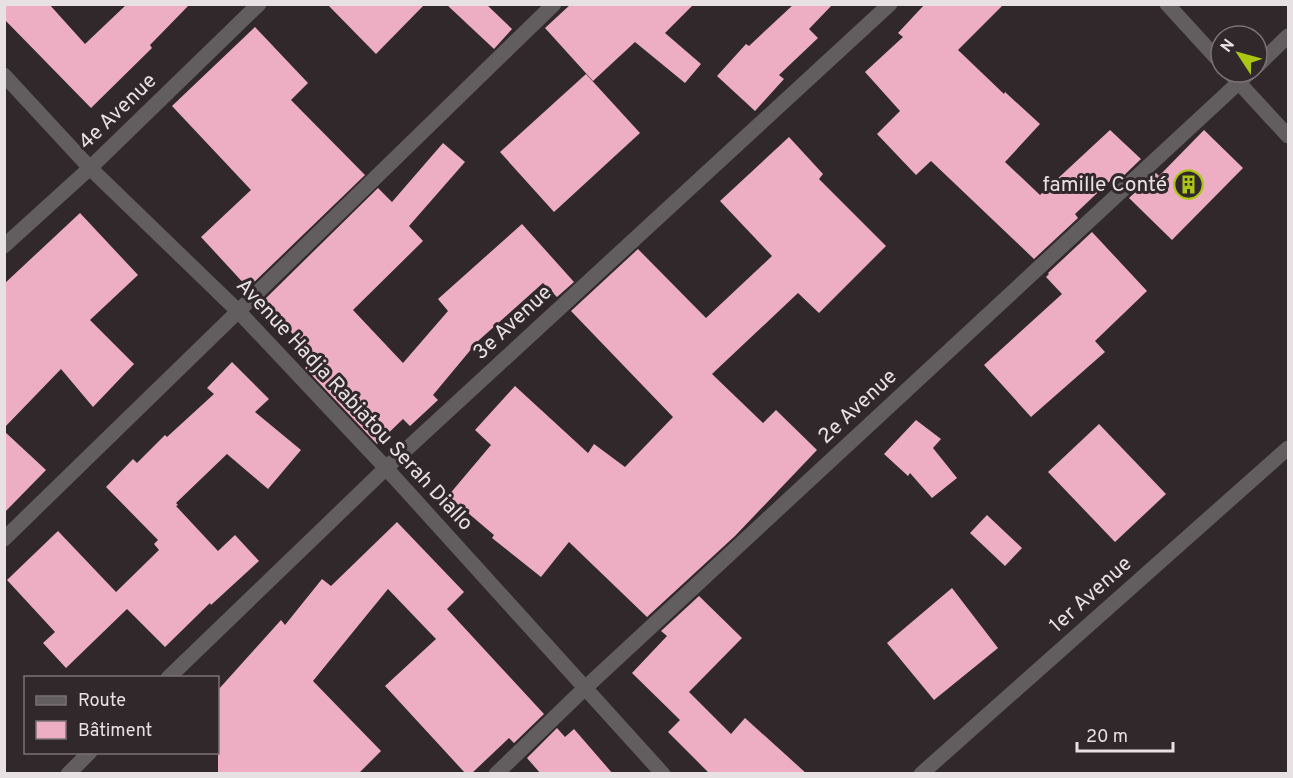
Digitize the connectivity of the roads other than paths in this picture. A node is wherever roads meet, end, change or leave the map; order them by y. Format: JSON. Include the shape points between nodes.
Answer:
{"nodes":[{"id":1,"x":259,"y":4,"type":"edge"},
{"id":2,"x":554,"y":4,"type":"edge"},
{"id":3,"x":890,"y":4,"type":"edge"},
{"id":4,"x":1167,"y":4,"type":"edge"},
{"id":5,"x":1288,"y":36,"type":"edge"},
{"id":6,"x":1209,"y":50,"type":"edge"},
{"id":7,"x":1269,"y":54,"type":"edge"},
{"id":8,"x":4,"y":75,"type":"edge"},
{"id":9,"x":1231,"y":84,"type":"edge"},
{"id":10,"x":1246,"y":84,"type":"edge"},
{"id":11,"x":1288,"y":136,"type":"edge"},
{"id":12,"x":90,"y":168,"type":"junction"},
{"id":13,"x":4,"y":246,"type":"edge"},
{"id":14,"x":239,"y":312,"type":"junction"},
{"id":15,"x":1288,"y":448,"type":"edge"},
{"id":16,"x":386,"y":468,"type":"junction"},
{"id":17,"x":4,"y":539,"type":"edge"},
{"id":18,"x":170,"y":676,"type":"edge"},
{"id":19,"x":585,"y":688,"type":"junction"},
{"id":20,"x":89,"y":754,"type":"edge"},
{"id":21,"x":68,"y":774,"type":"edge"},
{"id":22,"x":496,"y":774,"type":"edge"},
{"id":23,"x":663,"y":774,"type":"edge"},
{"id":24,"x":921,"y":774,"type":"edge"}],
"edges":[{"from":1,"to":12,"type":"street","name":"4e Avenue"},
{"from":2,"to":14,"type":"street"},
{"from":3,"to":16,"type":"street","name":"3e Avenue"},
{"from":4,"to":6,"type":"street"},
{"from":5,"to":7,"type":"street"},
{"from":8,"to":12,"type":"street","name":"Avenue Hadja Rabiatou Serah Diallo"},
{"from":9,"to":19,"type":"street","name":"2e Avenue"},
{"from":10,"to":11,"type":"street"},
{"from":12,"to":13,"type":"street","name":"4e Avenue"},
{"from":12,"to":14,"type":"street","name":"Avenue Hadja Rabiatou Serah Diallo"},
{"from":14,"to":16,"type":"street","name":"Avenue Hadja Rabiatou Serah Diallo"},
{"from":14,"to":17,"type":"street"},
{"from":15,"to":24,"type":"street","name":"1er Avenue"},
{"from":16,"to":18,"type":"street","name":"3e Avenue"},
{"from":16,"to":19,"type":"street","name":"Avenue Hadja Rabiatou Serah Diallo"},
{"from":19,"to":22,"type":"street","name":"2e Avenue"},
{"from":19,"to":23,"type":"street","name":"Avenue Hadja Rabiatou Serah Diallo"},
{"from":20,"to":21,"type":"street"}]}
